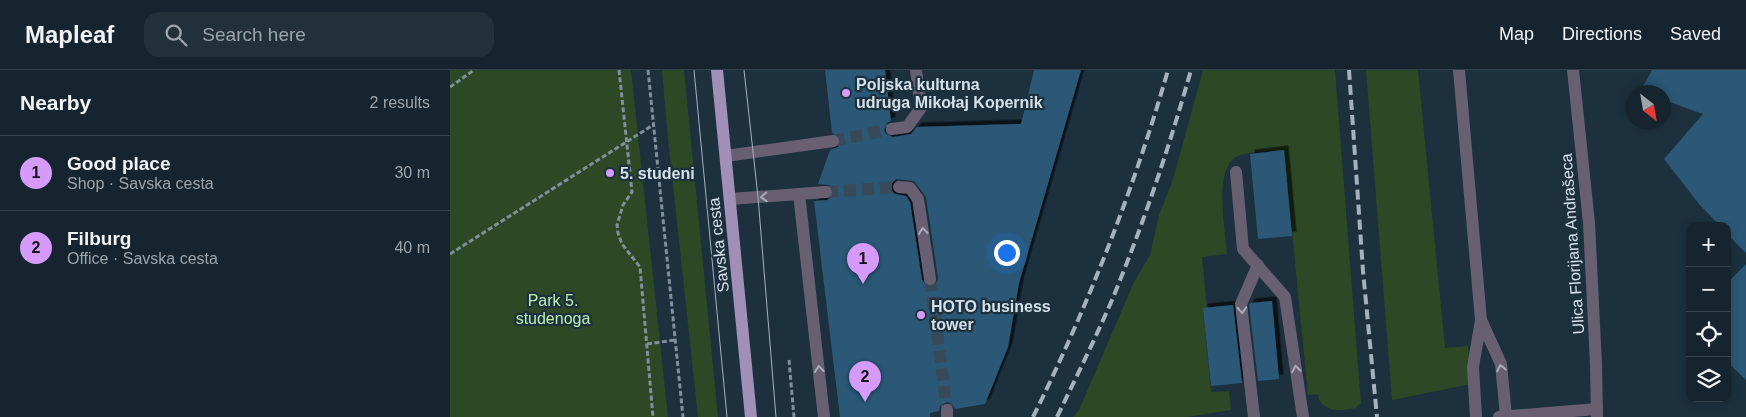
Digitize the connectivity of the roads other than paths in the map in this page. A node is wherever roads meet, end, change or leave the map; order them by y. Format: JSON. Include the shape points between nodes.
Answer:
{"nodes":[{"id":1,"x":717,"y":70,"type":"edge"},
{"id":2,"x":916,"y":70,"type":"edge"},
{"id":3,"x":1459,"y":70,"type":"edge"},
{"id":4,"x":1573,"y":70,"type":"edge"},
{"id":5,"x":892,"y":129,"type":"tunnel mouth"},
{"id":6,"x":833,"y":141,"type":"tunnel mouth"},
{"id":7,"x":726,"y":156,"type":"junction"},
{"id":8,"x":1236,"y":172,"type":"dead end"},
{"id":9,"x":899,"y":187,"type":"tunnel mouth"},
{"id":10,"x":826,"y":192,"type":"tunnel mouth"},
{"id":11,"x":799,"y":194,"type":"junction"},
{"id":12,"x":730,"y":199,"type":"junction"},
{"id":13,"x":1258,"y":265,"type":"junction"},
{"id":14,"x":930,"y":279,"type":"tunnel mouth"},
{"id":15,"x":1481,"y":320,"type":"junction"},
{"id":16,"x":1597,"y":413,"type":"edge"},
{"id":17,"x":1506,"y":416,"type":"edge"},
{"id":18,"x":752,"y":417,"type":"edge"},
{"id":19,"x":824,"y":417,"type":"edge"},
{"id":20,"x":1254,"y":417,"type":"edge"},
{"id":21,"x":1303,"y":417,"type":"edge"},
{"id":22,"x":1476,"y":417,"type":"edge"},
{"id":23,"x":1500,"y":417,"type":"edge"}],
"edges":[{"from":1,"to":7,"type":"main road","name":"Savska cesta"},
{"from":2,"to":5,"type":"street","via":[[921,108],[907,127]]},
{"from":3,"to":15,"type":"street"},
{"from":4,"to":16,"type":"street","name":"Ulica Florijana Andrašeca","via":[[1589,223]]},
{"from":6,"to":7,"type":"street"},
{"from":7,"to":12,"type":"main road","name":"Savska cesta"},
{"from":8,"to":13,"type":"street","via":[[1243,249]]},
{"from":14,"to":9,"type":"street","one_way":true,"via":[[918,199],[910,188]]},
{"from":10,"to":11,"type":"street"},
{"from":11,"to":12,"type":"street","one_way":true},
{"from":19,"to":11,"type":"street","one_way":true},
{"from":12,"to":18,"type":"main road","name":"Savska cesta"},
{"from":13,"to":20,"type":"street","one_way":true,"via":[[1241,304]]},
{"from":21,"to":13,"type":"street","one_way":true,"via":[[1285,297]]},
{"from":17,"to":15,"type":"street","one_way":true,"via":[[1501,364]]},
{"from":15,"to":22,"type":"street","via":[[1473,367]]},
{"from":16,"to":17,"type":"street"},
{"from":17,"to":23,"type":"street"}]}
